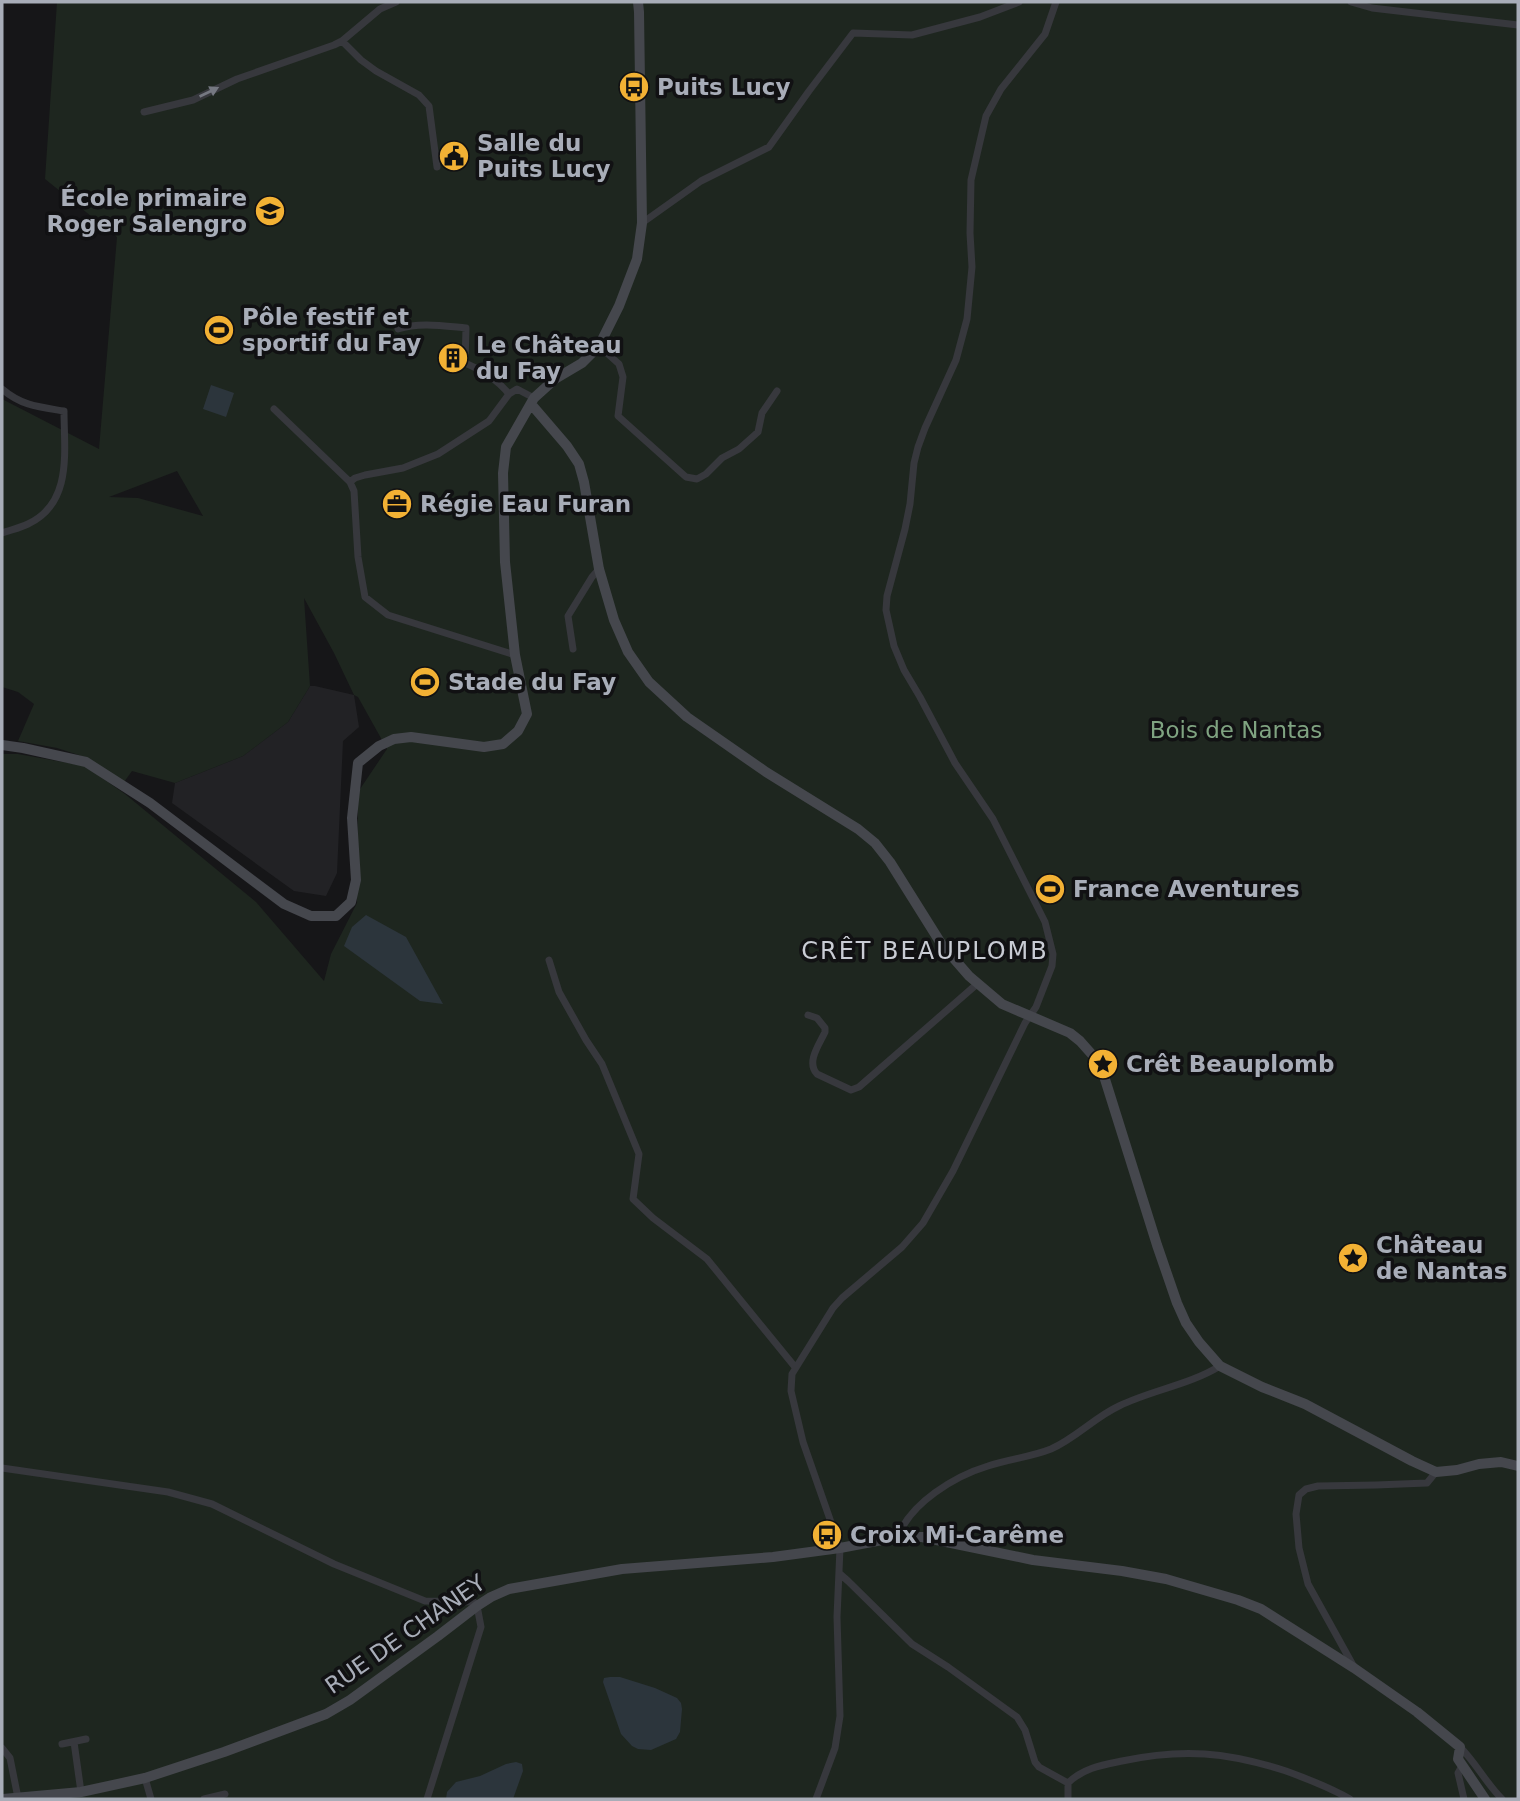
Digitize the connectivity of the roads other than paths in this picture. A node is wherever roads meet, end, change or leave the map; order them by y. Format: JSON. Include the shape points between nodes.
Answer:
{"nodes":[{"id":1,"x":396,"y":2,"type":"edge"},
{"id":2,"x":638,"y":2,"type":"edge"},
{"id":3,"x":1019,"y":2,"type":"edge"},
{"id":4,"x":1056,"y":2,"type":"edge"},
{"id":5,"x":1351,"y":2,"type":"edge"},
{"id":6,"x":1518,"y":25,"type":"edge"},
{"id":7,"x":342,"y":41,"type":"junction"},
{"id":8,"x":144,"y":112,"type":"dead end"},
{"id":9,"x":437,"y":167,"type":"dead end"},
{"id":10,"x":642,"y":223,"type":"junction"},
{"id":11,"x":398,"y":329,"type":"dead end"},
{"id":12,"x":599,"y":346,"type":"junction"},
{"id":13,"x":2,"y":389,"type":"edge"},
{"id":14,"x":777,"y":391,"type":"dead end"},
{"id":15,"x":509,"y":394,"type":"junction"},
{"id":16,"x":532,"y":401,"type":"junction"},
{"id":17,"x":274,"y":409,"type":"dead end"},
{"id":18,"x":350,"y":482,"type":"junction"},
{"id":19,"x":2,"y":533,"type":"edge"},
{"id":20,"x":599,"y":569,"type":"junction"},
{"id":21,"x":573,"y":649,"type":"dead end"},
{"id":22,"x":515,"y":655,"type":"junction"},
{"id":23,"x":2,"y":745,"type":"edge"},
{"id":24,"x":549,"y":960,"type":"dead end"},
{"id":25,"x":977,"y":984,"type":"junction"},
{"id":26,"x":808,"y":1015,"type":"dead end"},
{"id":27,"x":1029,"y":1017,"type":"junction"},
{"id":28,"x":1220,"y":1366,"type":"junction"},
{"id":29,"x":795,"y":1367,"type":"junction"},
{"id":30,"x":1518,"y":1466,"type":"edge"},
{"id":31,"x":2,"y":1468,"type":"edge"},
{"id":32,"x":1436,"y":1472,"type":"junction"},
{"id":33,"x":898,"y":1537,"type":"junction"},
{"id":34,"x":840,"y":1548,"type":"junction"},
{"id":35,"x":840,"y":1574,"type":"junction"},
{"id":36,"x":477,"y":1606,"type":"junction"},
{"id":37,"x":1354,"y":1668,"type":"junction"},
{"id":38,"x":86,"y":1739,"type":"dead end"},
{"id":39,"x":74,"y":1742,"type":"junction"},
{"id":40,"x":62,"y":1744,"type":"dead end"},
{"id":41,"x":1460,"y":1747,"type":"junction"},
{"id":42,"x":2,"y":1748,"type":"edge"},
{"id":43,"x":1462,"y":1766,"type":"junction"},
{"id":44,"x":145,"y":1778,"type":"junction"},
{"id":45,"x":1068,"y":1783,"type":"junction"},
{"id":46,"x":81,"y":1792,"type":"junction"},
{"id":47,"x":225,"y":1794,"type":"dead end"},
{"id":48,"x":18,"y":1798,"type":"edge"},
{"id":49,"x":3,"y":1799,"type":"edge"},
{"id":50,"x":151,"y":1799,"type":"edge"},
{"id":51,"x":204,"y":1799,"type":"edge"},
{"id":52,"x":427,"y":1799,"type":"edge"},
{"id":53,"x":816,"y":1799,"type":"edge"},
{"id":54,"x":1068,"y":1799,"type":"edge"},
{"id":55,"x":1350,"y":1799,"type":"edge"},
{"id":56,"x":1464,"y":1799,"type":"edge"},
{"id":57,"x":1485,"y":1799,"type":"edge"},
{"id":58,"x":1502,"y":1799,"type":"edge"}],
"edges":[{"from":1,"to":7,"type":"street","via":[[380,9]]},
{"from":2,"to":10,"type":"street"},
{"from":3,"to":10,"type":"street","via":[[912,35],[853,33],[769,147],[701,181]]},
{"from":4,"to":27,"type":"street","via":[[1045,34],[1001,89],[986,116],[971,180],[972,267],[967,319],[956,360],[918,447],[911,504],[886,610],[904,670],[955,763],[993,819],[1043,916],[1053,960]]},
{"from":5,"to":6,"type":"street"},
{"from":8,"to":7,"type":"street","one_way":true,"via":[[193,100]]},
{"from":7,"to":9,"type":"street","via":[[376,71],[419,95],[429,106]]},
{"from":10,"to":12,"type":"street","via":[[637,259]]},
{"from":11,"to":15,"type":"street","via":[[466,328],[465,363],[500,383]]},
{"from":12,"to":14,"type":"street","via":[[619,364],[623,377],[618,416],[686,477],[697,479],[706,474],[758,432],[762,413]]},
{"from":12,"to":16,"type":"street"},
{"from":13,"to":19,"type":"street","via":[[29,405],[64,411],[65,451],[63,479],[51,506],[29,524]]},
{"from":15,"to":16,"type":"street","via":[[517,388]]},
{"from":15,"to":18,"type":"street","via":[[489,421],[438,454]]},
{"from":16,"to":20,"type":"street","via":[[579,464]]},
{"from":16,"to":22,"type":"street","via":[[506,447],[503,473],[505,562]]},
{"from":17,"to":18,"type":"street"},
{"from":18,"to":22,"type":"street","via":[[365,597],[388,614]]},
{"from":20,"to":21,"type":"street","via":[[568,616]]},
{"from":20,"to":25,"type":"street","via":[[628,653],[649,682],[687,717],[875,843],[943,945]]},
{"from":22,"to":23,"type":"street","via":[[527,714],[519,731],[503,744],[484,747],[394,739],[358,763],[352,818],[356,880],[351,902],[336,916],[311,916],[284,904],[150,803],[86,762]]},
{"from":24,"to":29,"type":"street","via":[[559,992],[602,1064],[639,1154],[633,1199],[707,1259]]},
{"from":25,"to":26,"type":"street","via":[[851,1090],[813,1071],[825,1028]]},
{"from":25,"to":27,"type":"street"},
{"from":27,"to":28,"type":"street","via":[[1070,1033],[1096,1059],[1177,1303],[1186,1323]]},
{"from":27,"to":29,"type":"street","via":[[923,1223],[832,1308]]},
{"from":28,"to":32,"type":"street"},
{"from":28,"to":33,"type":"street","via":[[1116,1407],[1053,1448],[972,1472],[917,1506]]},
{"from":29,"to":34,"type":"street","via":[[791,1391],[803,1442]]},
{"from":30,"to":32,"type":"street","via":[[1501,1462]]},
{"from":31,"to":36,"type":"street","via":[[168,1492],[212,1504],[334,1564],[425,1601],[474,1602]]},
{"from":32,"to":37,"type":"street","via":[[1427,1483],[1318,1486],[1299,1495],[1299,1548],[1308,1584]]},
{"from":33,"to":34,"type":"street","name":"RUE DE CHANEY"},
{"from":33,"to":37,"type":"street","name":"RUE DE CHANEY","via":[[1191,1585],[1261,1609]]},
{"from":34,"to":35,"type":"street"},
{"from":34,"to":36,"type":"street","name":"RUE DE CHANEY","via":[[622,1569],[509,1590]]},
{"from":35,"to":45,"type":"street","via":[[912,1644],[1011,1712],[1026,1730],[1039,1767]]},
{"from":35,"to":53,"type":"street","via":[[841,1716]]},
{"from":36,"to":44,"type":"street","name":"RUE DE CHANEY","via":[[336,1709]]},
{"from":36,"to":52,"type":"street","via":[[481,1627]]},
{"from":37,"to":41,"type":"street","name":"RUE DE CHANEY"},
{"from":38,"to":39,"type":"street"},
{"from":39,"to":40,"type":"street"},
{"from":39,"to":46,"type":"street"},
{"from":41,"to":43,"type":"street"},
{"from":41,"to":58,"type":"street"},
{"from":42,"to":48,"type":"street","via":[[10,1758]]},
{"from":43,"to":56,"type":"street","via":[[1458,1773]]},
{"from":43,"to":57,"type":"street"},
{"from":44,"to":46,"type":"street","name":"RUE DE CHANEY"},
{"from":44,"to":50,"type":"street"},
{"from":45,"to":54,"type":"street"},
{"from":45,"to":55,"type":"street","via":[[1081,1772],[1110,1763],[1171,1754],[1213,1754],[1258,1762],[1315,1781]]},
{"from":46,"to":48,"type":"street","name":"RUE DE CHANEY"},
{"from":47,"to":51,"type":"street"},
{"from":48,"to":49,"type":"street","name":"RUE DE CHANEY"}]}
